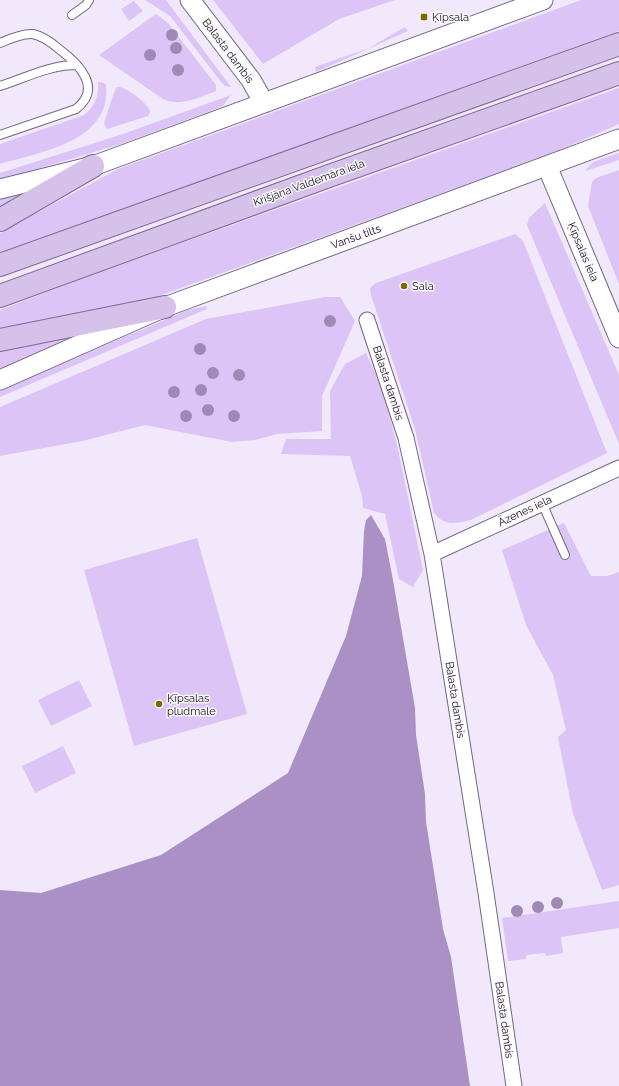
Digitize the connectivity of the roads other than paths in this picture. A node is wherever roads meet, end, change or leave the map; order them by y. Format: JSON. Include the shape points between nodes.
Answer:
{"nodes":[{"id":1,"x":89,"y":0,"type":"edge"},
{"id":2,"x":190,"y":0,"type":"edge"},
{"id":3,"x":543,"y":0,"type":"edge"},
{"id":4,"x":72,"y":14,"type":"dead end"},
{"id":5,"x":0,"y":43,"type":"edge"},
{"id":6,"x":619,"y":44,"type":"edge"},
{"id":7,"x":76,"y":65,"type":"junction"},
{"id":8,"x":619,"y":73,"type":"edge"},
{"id":9,"x":0,"y":86,"type":"edge"},
{"id":10,"x":264,"y":103,"type":"junction"},
{"id":11,"x":0,"y":134,"type":"edge"},
{"id":12,"x":619,"y":139,"type":"edge"},
{"id":13,"x":93,"y":166,"type":"junction"},
{"id":14,"x":546,"y":166,"type":"junction"},
{"id":15,"x":0,"y":189,"type":"edge"},
{"id":16,"x":0,"y":220,"type":"edge"},
{"id":17,"x":0,"y":265,"type":"edge"},
{"id":18,"x":0,"y":296,"type":"edge"},
{"id":19,"x":165,"y":307,"type":"junction"},
{"id":20,"x":367,"y":320,"type":"dead end"},
{"id":21,"x":619,"y":338,"type":"edge"},
{"id":22,"x":0,"y":340,"type":"edge"},
{"id":23,"x":0,"y":380,"type":"edge"},
{"id":24,"x":619,"y":468,"type":"edge"},
{"id":25,"x":542,"y":503,"type":"junction"},
{"id":26,"x":432,"y":554,"type":"junction"},
{"id":27,"x":565,"y":555,"type":"dead end"},
{"id":28,"x":514,"y":1086,"type":"edge"}],
"edges":[{"from":1,"to":4,"type":"lane"},
{"from":2,"to":10,"type":"street","name":"Balasta dambis","via":[[251,80]]},
{"from":3,"to":10,"type":"street"},
{"from":5,"to":7,"type":"lane","via":[[32,34],[51,42]]},
{"from":6,"to":17,"type":"main road"},
{"from":7,"to":9,"type":"lane","via":[[58,67]]},
{"from":7,"to":11,"type":"lane","via":[[85,75],[88,85],[84,103],[76,109]]},
{"from":8,"to":18,"type":"main road","name":"Krišjāņa Valdemāra iela"},
{"from":10,"to":13,"type":"street"},
{"from":12,"to":14,"type":"street","name":"Vanšu tilts"},
{"from":13,"to":15,"type":"street"},
{"from":13,"to":16,"type":"main road"},
{"from":14,"to":19,"type":"street","name":"Vanšu tilts"},
{"from":14,"to":21,"type":"street","name":"Ķīpsalas iela"},
{"from":19,"to":22,"type":"main road"},
{"from":19,"to":23,"type":"street","name":"Vanšu tilts"},
{"from":20,"to":26,"type":"street","name":"Balasta dambis","via":[[406,438]]},
{"from":24,"to":25,"type":"street","name":"Āzenes iela"},
{"from":25,"to":26,"type":"street","name":"Āzenes iela"},
{"from":25,"to":27,"type":"lane"},
{"from":26,"to":28,"type":"street","name":"Balasta dambis"}]}
